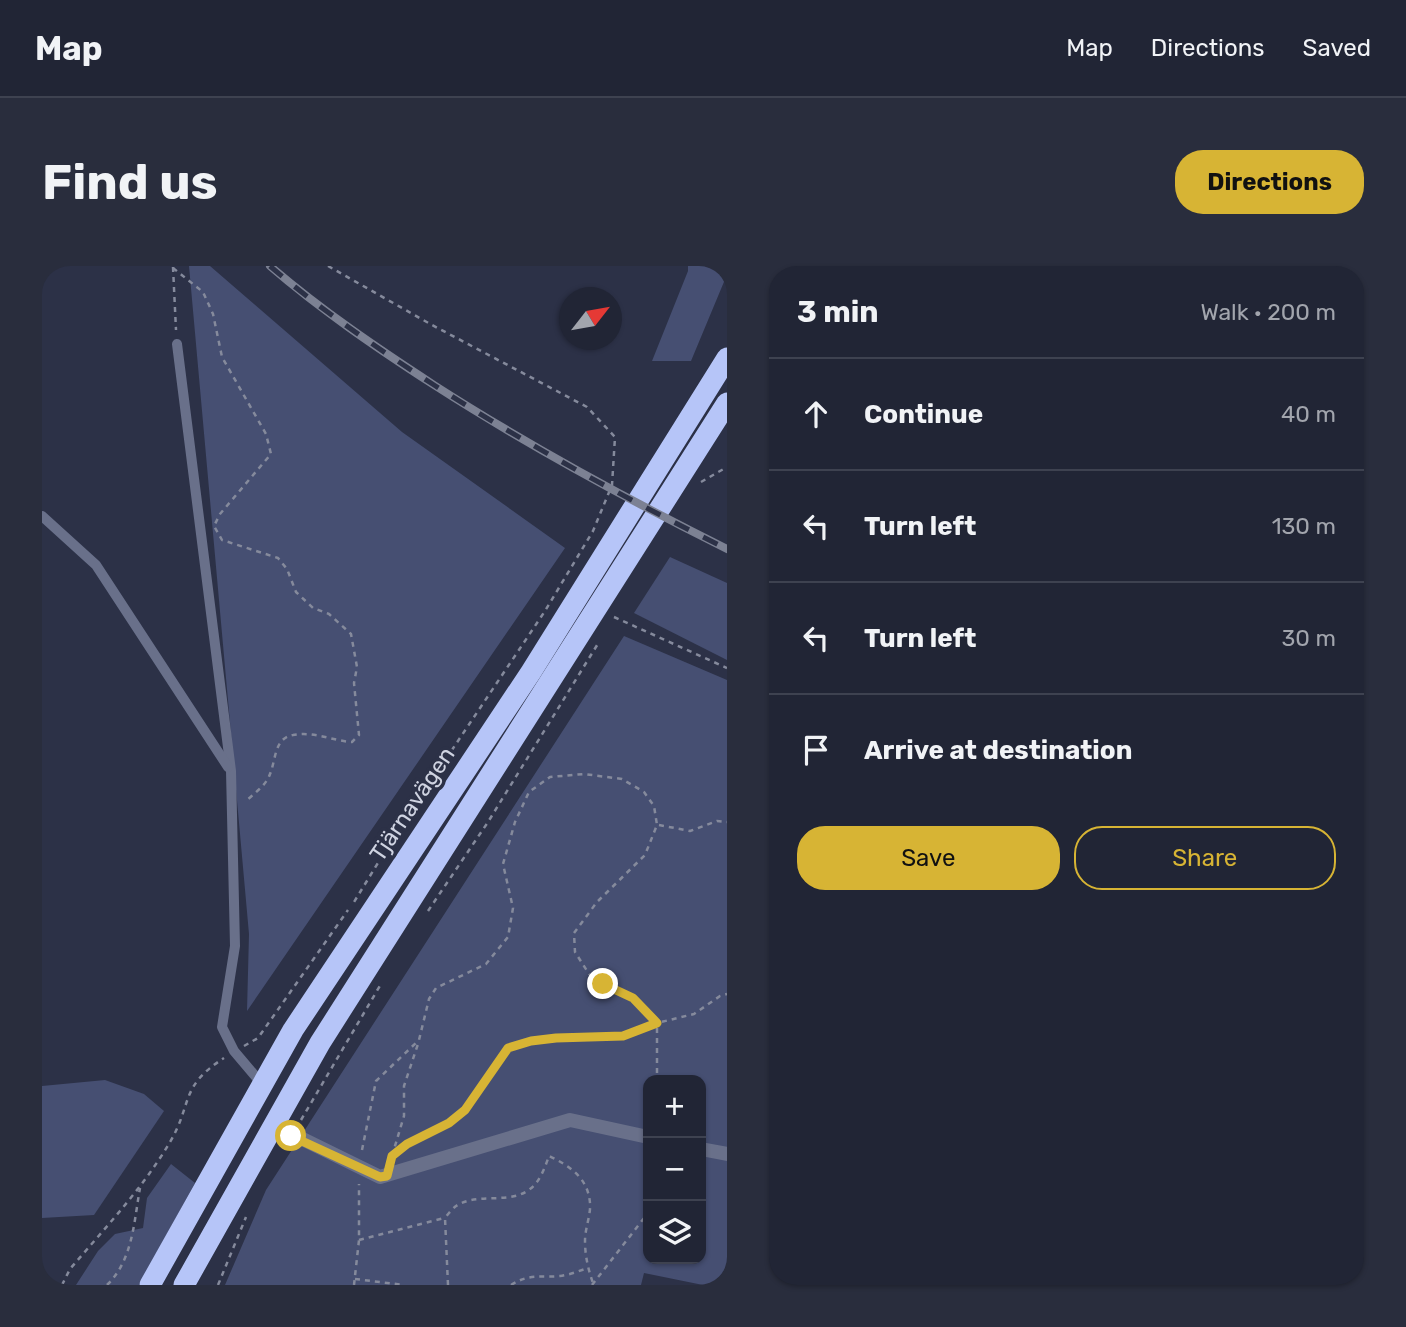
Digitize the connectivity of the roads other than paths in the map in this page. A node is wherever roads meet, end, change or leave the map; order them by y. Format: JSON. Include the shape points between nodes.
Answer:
{"nodes":[{"id":1,"x":177,"y":344,"type":"road end"},
{"id":2,"x":727,"y":358,"type":"edge"},
{"id":3,"x":727,"y":403,"type":"edge"},
{"id":4,"x":42,"y":516,"type":"edge"},
{"id":5,"x":231,"y":771,"type":"junction"},
{"id":6,"x":262,"y":1084,"type":"junction"},
{"id":7,"x":283,"y":1130,"type":"junction"},
{"id":8,"x":643,"y":1136,"type":"edge"},
{"id":9,"x":706,"y":1150,"type":"edge"},
{"id":10,"x":727,"y":1154,"type":"edge"},
{"id":11,"x":150,"y":1285,"type":"edge"},
{"id":12,"x":184,"y":1285,"type":"edge"}],
"edges":[{"from":1,"to":5,"type":"lane"},
{"from":2,"to":6,"type":"highway","name":"Tjärnavägen","via":[[531,672],[293,1030]]},
{"from":3,"to":7,"type":"highway","name":"Tjärnavägen","via":[[320,1043]]},
{"from":4,"to":5,"type":"lane","via":[[96,565]]},
{"from":5,"to":6,"type":"lane","via":[[236,946],[222,1027],[234,1051]]},
{"from":6,"to":11,"type":"highway","name":"Tjärnavägen"},
{"from":7,"to":8,"type":"street","via":[[380,1177],[570,1120]]},
{"from":7,"to":12,"type":"highway","name":"Tjärnavägen"},
{"from":9,"to":10,"type":"street"}]}
